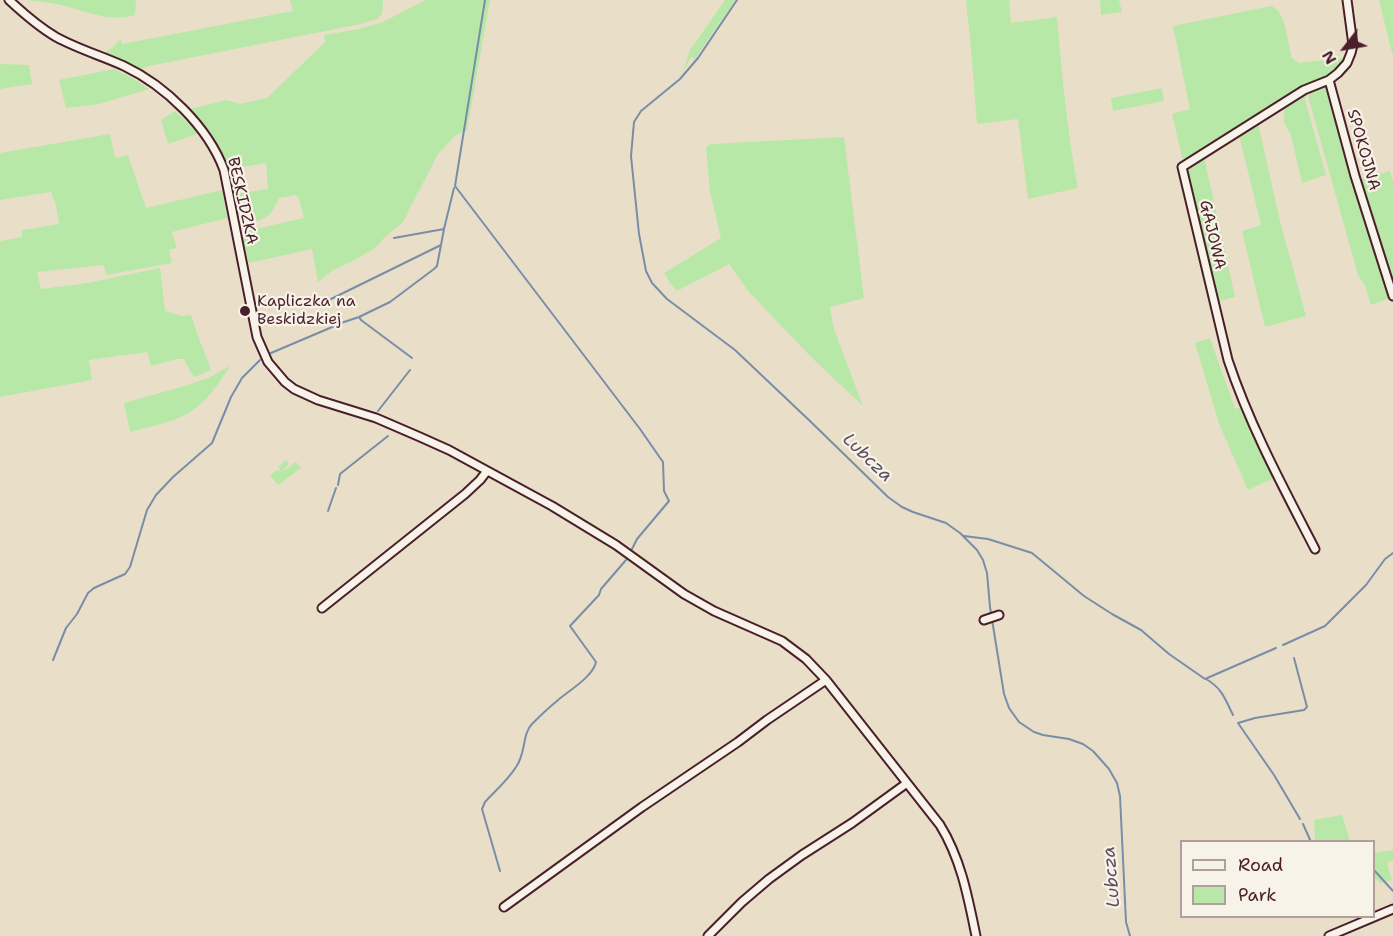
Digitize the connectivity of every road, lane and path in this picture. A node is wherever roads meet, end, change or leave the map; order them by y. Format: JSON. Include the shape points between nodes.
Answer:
{"nodes":[{"id":1,"x":9,"y":0,"type":"edge"},
{"id":2,"x":1347,"y":0,"type":"edge"},
{"id":3,"x":1329,"y":80,"type":"junction"},
{"id":4,"x":1393,"y":297,"type":"edge"},
{"id":5,"x":487,"y":471,"type":"junction"},
{"id":6,"x":1315,"y":549,"type":"dead end"},
{"id":7,"x":322,"y":608,"type":"dead end"},
{"id":8,"x":999,"y":615,"type":"dead end"},
{"id":9,"x":984,"y":620,"type":"dead end"},
{"id":10,"x":826,"y":680,"type":"junction"},
{"id":11,"x":907,"y":783,"type":"junction"},
{"id":12,"x":504,"y":907,"type":"dead end"},
{"id":13,"x":1393,"y":909,"type":"edge"},
{"id":14,"x":1375,"y":917,"type":"edge"},
{"id":15,"x":1372,"y":918,"type":"edge"},
{"id":16,"x":708,"y":936,"type":"edge"},
{"id":17,"x":976,"y":936,"type":"edge"},
{"id":18,"x":1329,"y":936,"type":"edge"}],
"edges":[{"from":1,"to":5,"type":"street","name":"BESKIDZKA","via":[[59,38],[148,80],[189,115],[208,138],[226,178],[257,337],[268,362],[285,382],[318,400],[396,426]]},
{"from":2,"to":3,"type":"street","name":"GAJOWA","via":[[1352,51],[1347,63]]},
{"from":3,"to":4,"type":"street","name":"SPOKOJNA"},
{"from":3,"to":6,"type":"street","name":"GAJOWA","via":[[1304,90],[1182,167],[1235,381],[1255,430]]},
{"from":5,"to":7,"type":"street","via":[[465,494]]},
{"from":5,"to":10,"type":"street","name":"BESKIDZKA","via":[[581,523],[714,611],[782,641]]},
{"from":8,"to":9,"type":"street"},
{"from":10,"to":11,"type":"street","name":"BESKIDZKA"},
{"from":10,"to":12,"type":"street"},
{"from":11,"to":16,"type":"street","via":[[769,879]]},
{"from":11,"to":17,"type":"street","name":"BESKIDZKA","via":[[949,839],[966,886]]},
{"from":13,"to":14,"type":"street"},
{"from":15,"to":18,"type":"street"}]}
